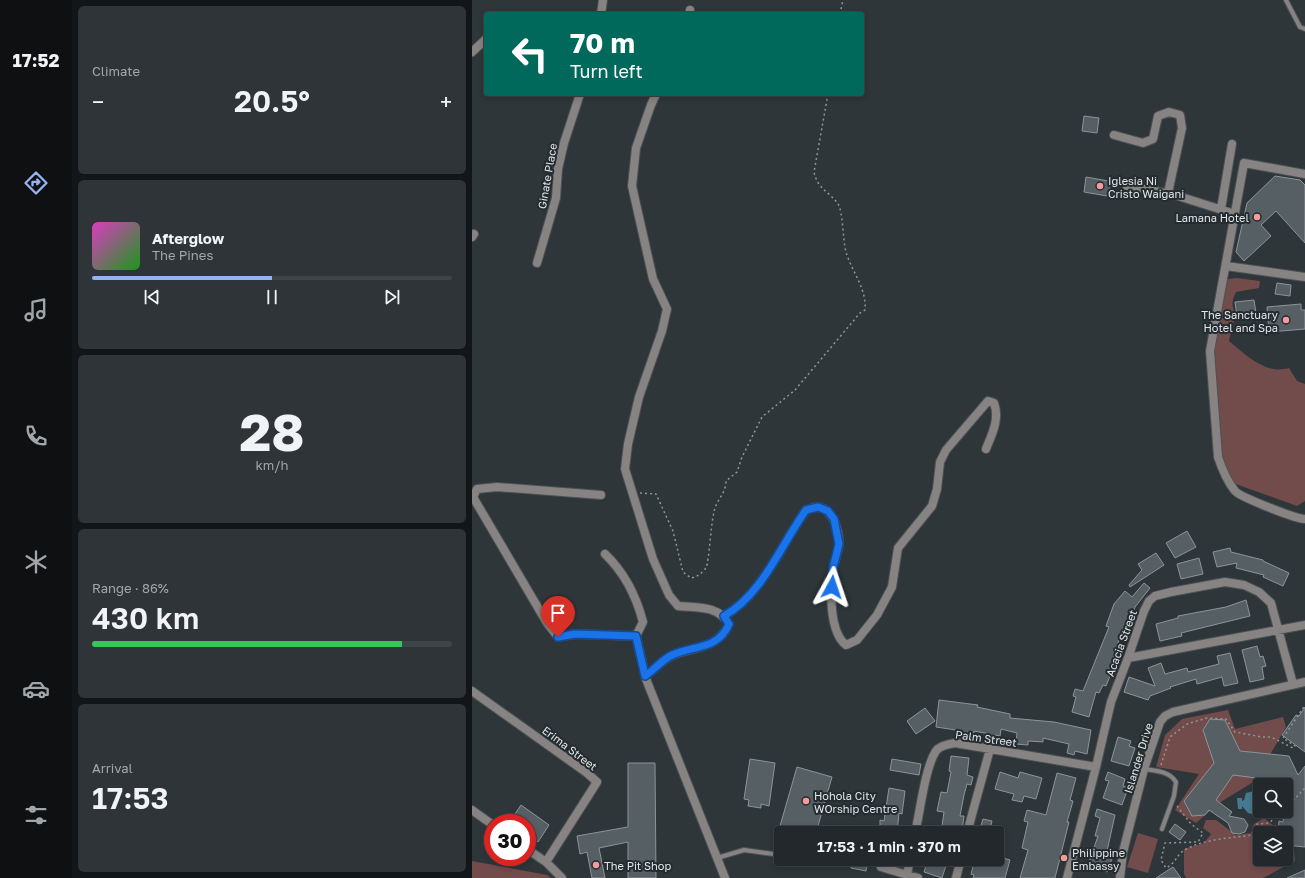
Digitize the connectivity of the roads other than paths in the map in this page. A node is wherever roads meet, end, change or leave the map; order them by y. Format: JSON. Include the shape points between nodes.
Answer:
{"nodes":[{"id":1,"x":603,"y":0,"type":"edge"},
{"id":2,"x":1286,"y":0,"type":"edge"},
{"id":3,"x":601,"y":12,"type":"edge"},
{"id":4,"x":1305,"y":29,"type":"edge"},
{"id":5,"x":484,"y":41,"type":"edge"},
{"id":6,"x":472,"y":52,"type":"edge"},
{"id":7,"x":579,"y":96,"type":"edge"},
{"id":8,"x":655,"y":96,"type":"edge"},
{"id":9,"x":1114,"y":135,"type":"dead end"},
{"id":10,"x":1232,"y":144,"type":"dead end"},
{"id":11,"x":1305,"y":174,"type":"edge"},
{"id":12,"x":1127,"y":186,"type":"dead end"},
{"id":13,"x":1168,"y":193,"type":"junction"},
{"id":14,"x":1221,"y":209,"type":"junction"},
{"id":15,"x":1235,"y":214,"type":"junction"},
{"id":16,"x":537,"y":263,"type":"dead end"},
{"id":17,"x":1226,"y":266,"type":"junction"},
{"id":18,"x":1305,"y":277,"type":"edge"},
{"id":19,"x":986,"y":449,"type":"dead end"},
{"id":20,"x":601,"y":495,"type":"dead end"},
{"id":21,"x":1305,"y":519,"type":"edge"},
{"id":22,"x":605,"y":554,"type":"dead end"},
{"id":23,"x":724,"y":616,"type":"junction"},
{"id":24,"x":1305,"y":625,"type":"edge"},
{"id":25,"x":1277,"y":630,"type":"junction"},
{"id":26,"x":636,"y":636,"type":"junction"},
{"id":27,"x":1128,"y":658,"type":"junction"},
{"id":28,"x":645,"y":676,"type":"junction"},
{"id":29,"x":1305,"y":682,"type":"edge"},
{"id":30,"x":1293,"y":684,"type":"junction"},
{"id":31,"x":472,"y":691,"type":"edge"},
{"id":32,"x":990,"y":749,"type":"junction"},
{"id":33,"x":1096,"y":767,"type":"junction"},
{"id":34,"x":1144,"y":769,"type":"junction"},
{"id":35,"x":472,"y":810,"type":"edge"},
{"id":36,"x":484,"y":819,"type":"edge"},
{"id":37,"x":916,"y":826,"type":"edge"},
{"id":38,"x":970,"y":826,"type":"edge"},
{"id":39,"x":1162,"y":829,"type":"dead end"},
{"id":40,"x":536,"y":855,"type":"edge"},
{"id":41,"x":774,"y":855,"type":"edge"},
{"id":42,"x":717,"y":858,"type":"junction"},
{"id":43,"x":546,"y":862,"type":"junction"},
{"id":44,"x":908,"y":866,"type":"edge"},
{"id":45,"x":959,"y":866,"type":"edge"},
{"id":46,"x":881,"y":867,"type":"dead end"},
{"id":47,"x":906,"y":875,"type":"junction"},
{"id":48,"x":562,"y":878,"type":"edge"},
{"id":49,"x":725,"y":878,"type":"edge"},
{"id":50,"x":918,"y":878,"type":"edge"},
{"id":51,"x":956,"y":878,"type":"edge"},
{"id":52,"x":1067,"y":878,"type":"edge"},
{"id":53,"x":1120,"y":878,"type":"edge"}],
"edges":[{"from":1,"to":3,"type":"street"},
{"from":2,"to":4,"type":"lane","via":[[1300,27]]},
{"from":5,"to":6,"type":"street"},
{"from":7,"to":16,"type":"street","name":"Ginate Place","via":[[564,143],[558,169],[556,198]]},
{"from":8,"to":23,"type":"street","via":[[636,148],[632,186],[653,279],[667,309],[639,397],[625,469],[653,559],[669,595],[678,606],[716,610]]},
{"from":9,"to":13,"type":"street","via":[[1143,143],[1153,139],[1158,116],[1169,112],[1180,116],[1182,128]]},
{"from":10,"to":14,"type":"street"},
{"from":11,"to":15,"type":"street","via":[[1244,163]]},
{"from":12,"to":13,"type":"street"},
{"from":13,"to":14,"type":"street"},
{"from":14,"to":15,"type":"street"},
{"from":15,"to":17,"type":"street"},
{"from":17,"to":18,"type":"street"},
{"from":17,"to":21,"type":"street","via":[[1210,351],[1218,457],[1236,492]]},
{"from":19,"to":23,"type":"street","via":[[995,426],[997,412],[994,403],[988,402],[946,450],[940,462],[932,506],[898,548],[892,587],[877,615],[857,640],[846,645],[840,640],[833,618],[833,568],[839,544],[834,519],[828,511],[818,507],[806,510],[770,568],[739,608]]},
{"from":20,"to":26,"type":"street","via":[[497,487],[477,489],[473,496],[547,623],[558,637],[575,634]]},
{"from":22,"to":26,"type":"street","via":[[626,579],[638,604],[643,622]]},
{"from":23,"to":28,"type":"street","via":[[729,624],[725,634],[699,648],[672,655]]},
{"from":24,"to":25,"type":"street"},
{"from":25,"to":27,"type":"street"},
{"from":25,"to":27,"type":"street","name":"Acacia Street","via":[[1271,603],[1262,594],[1244,585],[1226,582],[1171,592],[1155,596],[1149,601]]},
{"from":25,"to":30,"type":"street","name":"Acacia Street"},
{"from":26,"to":28,"type":"street"},
{"from":27,"to":33,"type":"street","name":"Acacia Street","via":[[1111,702]]},
{"from":28,"to":42,"type":"street"},
{"from":29,"to":30,"type":"street","name":"Islander Drive"},
{"from":30,"to":34,"type":"street","name":"Islander Drive","via":[[1168,714],[1157,729]]},
{"from":31,"to":43,"type":"street","name":"Erima Street","via":[[597,782]]},
{"from":32,"to":33,"type":"street","name":"Palm Street"},
{"from":32,"to":37,"type":"street","name":"Palm Street","via":[[955,742],[936,749],[930,761]]},
{"from":32,"to":38,"type":"street"},
{"from":33,"to":52,"type":"street","name":"Acacia Street"},
{"from":34,"to":39,"type":"lane","via":[[1165,773],[1176,782],[1174,796]]},
{"from":34,"to":53,"type":"street","name":"Islander Drive","via":[[1123,852]]},
{"from":35,"to":36,"type":"street"},
{"from":40,"to":43,"type":"street"},
{"from":41,"to":42,"type":"lane","via":[[744,850]]},
{"from":42,"to":49,"type":"street"},
{"from":43,"to":48,"type":"street"},
{"from":44,"to":47,"type":"street"},
{"from":45,"to":51,"type":"street"},
{"from":46,"to":47,"type":"street"},
{"from":47,"to":50,"type":"street"}]}
